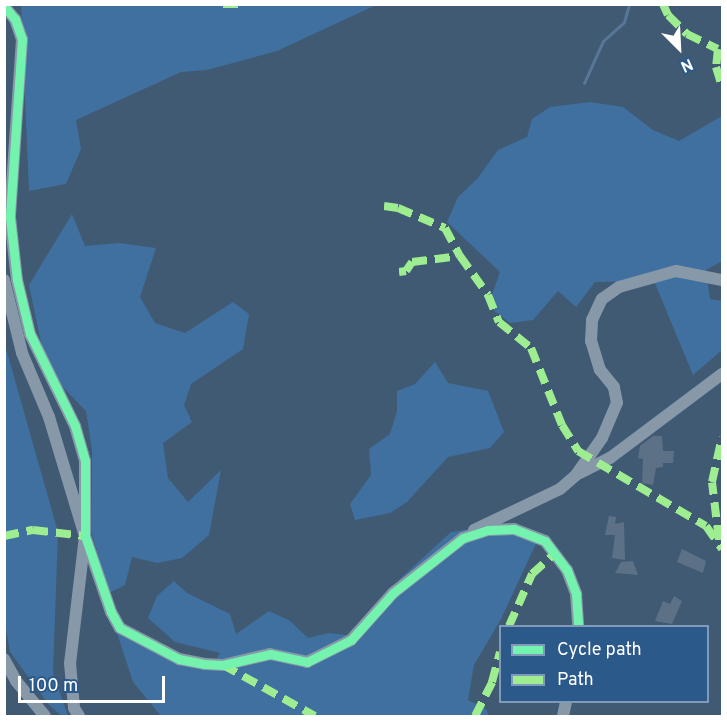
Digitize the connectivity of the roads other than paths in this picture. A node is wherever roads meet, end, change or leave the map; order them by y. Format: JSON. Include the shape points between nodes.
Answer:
{"nodes":[{"id":1,"x":4,"y":6,"type":"edge"},
{"id":2,"x":4,"y":280,"type":"edge"},
{"id":3,"x":723,"y":280,"type":"edge"},
{"id":4,"x":723,"y":374,"type":"edge"},
{"id":5,"x":576,"y":475,"type":"junction"},
{"id":6,"x":85,"y":536,"type":"junction"},
{"id":7,"x":463,"y":538,"type":"junction"},
{"id":8,"x":578,"y":625,"type":"edge"},
{"id":9,"x":4,"y":659,"type":"edge"},
{"id":10,"x":45,"y":717,"type":"edge"},
{"id":11,"x":79,"y":717,"type":"edge"}],
"edges":[{"from":1,"to":6,"type":"street","via":[[15,19],[22,39],[10,243],[30,334],[75,426],[86,461]]},
{"from":2,"to":6,"type":"street","via":[[22,353],[49,417]]},
{"from":3,"to":5,"type":"street","via":[[676,271],[619,287],[602,299],[592,321],[591,341],[600,370],[614,387],[617,402],[602,438]]},
{"from":4,"to":5,"type":"street","via":[[610,458]]},
{"from":5,"to":7,"type":"street","via":[[549,496],[488,520]]},
{"from":6,"to":7,"type":"street","via":[[120,628],[179,659],[223,665],[257,655],[279,655],[306,663],[318,659],[351,640],[393,593]]},
{"from":6,"to":11,"type":"street","via":[[70,663]]},
{"from":7,"to":8,"type":"street","via":[[488,530],[514,529],[545,541],[567,570],[576,594]]},
{"from":9,"to":10,"type":"street"}]}
